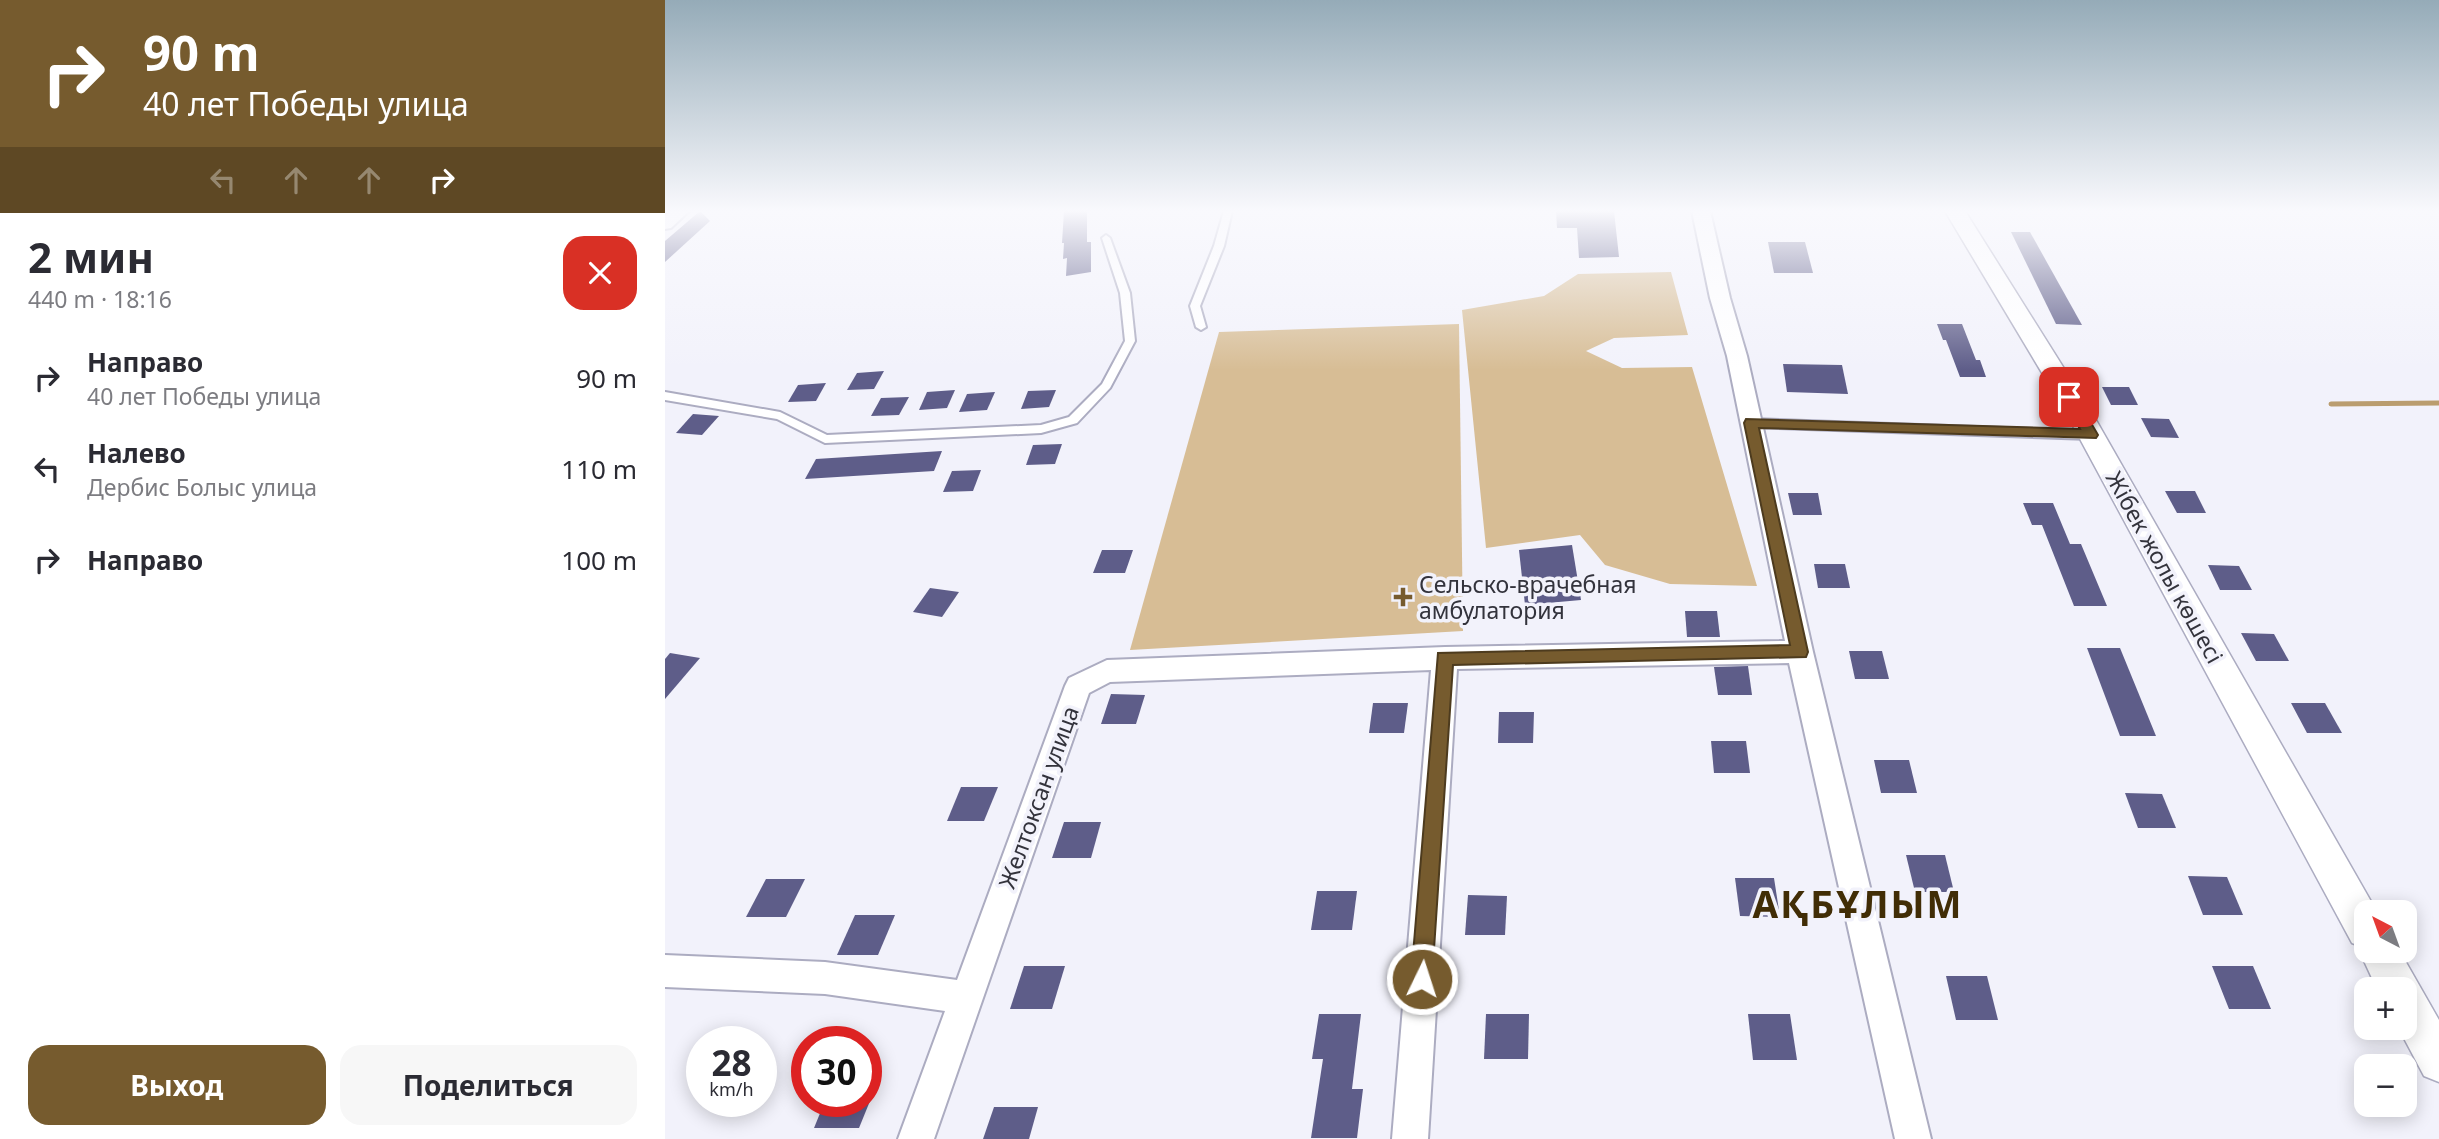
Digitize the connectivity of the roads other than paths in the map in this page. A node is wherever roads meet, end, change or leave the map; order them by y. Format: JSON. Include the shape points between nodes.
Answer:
{"nodes":[{"id":1,"x":1115,"y":264,"type":"edge"},
{"id":2,"x":1212,"y":264,"type":"edge"},
{"id":3,"x":1714,"y":264,"type":"edge"},
{"id":4,"x":1987,"y":264,"type":"edge"},
{"id":5,"x":1201,"y":327,"type":"dead end"},
{"id":6,"x":665,"y":397,"type":"edge"},
{"id":7,"x":1751,"y":423,"type":"junction"},
{"id":8,"x":2091,"y":435,"type":"junction"},
{"id":9,"x":1800,"y":652,"type":"junction"},
{"id":10,"x":1444,"y":658,"type":"junction"},
{"id":11,"x":2354,"y":907,"type":"edge"},
{"id":12,"x":665,"y":971,"type":"edge"},
{"id":13,"x":966,"y":998,"type":"junction"},
{"id":14,"x":2417,"y":1021,"type":"edge"},
{"id":15,"x":2439,"y":1061,"type":"edge"},
{"id":16,"x":916,"y":1139,"type":"edge"},
{"id":17,"x":1410,"y":1139,"type":"edge"},
{"id":18,"x":1913,"y":1139,"type":"edge"}],
"edges":[{"from":1,"to":6,"type":"lane","via":[[1125,293],[1130,341],[1106,386],[1073,420],[1041,429],[825,439],[780,416]]},
{"from":2,"to":5,"type":"lane","via":[[1195,306]]},
{"from":3,"to":7,"type":"street"},
{"from":4,"to":8,"type":"street","name":"Жібек жолы көшесі"},
{"from":7,"to":8,"type":"lane"},
{"from":7,"to":9,"type":"street"},
{"from":8,"to":11,"type":"street","name":"Жібек жолы көшесі"},
{"from":9,"to":10,"type":"street","name":"Желтоксан улица"},
{"from":9,"to":18,"type":"street"},
{"from":10,"to":13,"type":"street","name":"Желтоксан улица","via":[[1107,671],[1078,686]]},
{"from":10,"to":17,"type":"street"},
{"from":12,"to":13,"type":"street","via":[[825,978]]},
{"from":13,"to":16,"type":"street","name":"Желтоксан улица"},
{"from":14,"to":15,"type":"street"}]}
